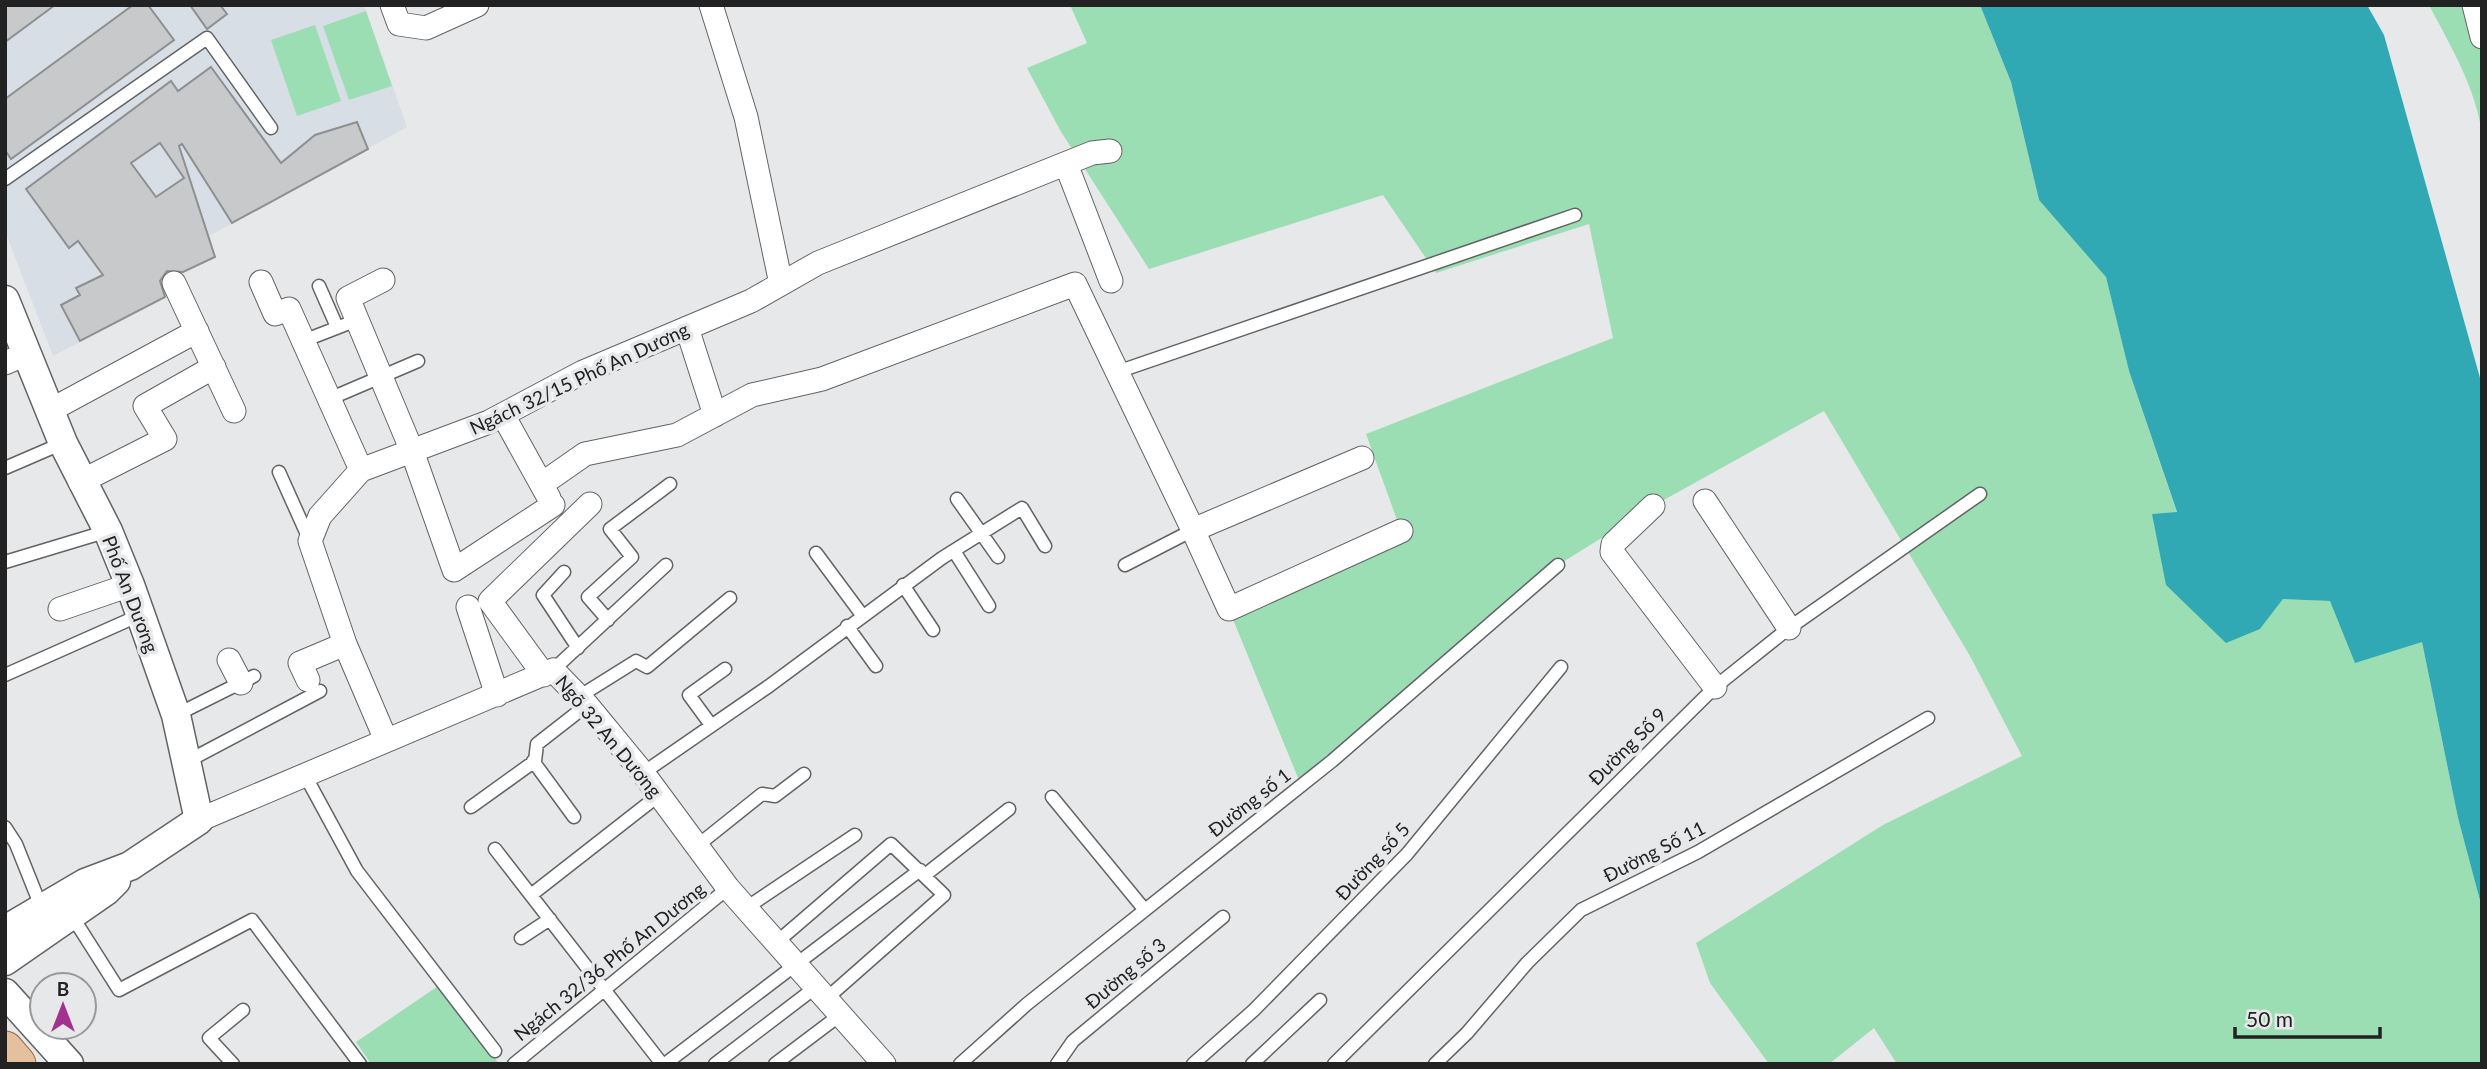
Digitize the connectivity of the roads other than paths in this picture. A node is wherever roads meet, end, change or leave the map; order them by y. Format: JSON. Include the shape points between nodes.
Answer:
{"nodes":[{"id":1,"x":392,"y":5,"type":"edge"},
{"id":2,"x":477,"y":5,"type":"edge"},
{"id":3,"x":2474,"y":5,"type":"edge"},
{"id":4,"x":716,"y":7,"type":"edge"},
{"id":5,"x":2482,"y":37,"type":"edge"},
{"id":6,"x":271,"y":128,"type":"dead end"},
{"id":7,"x":1110,"y":151,"type":"dead end"},
{"id":8,"x":1066,"y":164,"type":"junction"},
{"id":9,"x":5,"y":179,"type":"edge"},
{"id":10,"x":1574,"y":215,"type":"dead end"},
{"id":11,"x":383,"y":280,"type":"dead end"},
{"id":12,"x":1111,"y":281,"type":"dead end"},
{"id":13,"x":261,"y":282,"type":"dead end"},
{"id":14,"x":174,"y":283,"type":"dead end"},
{"id":15,"x":781,"y":284,"type":"junction"},
{"id":16,"x":319,"y":286,"type":"dead end"},
{"id":17,"x":5,"y":300,"type":"edge"},
{"id":18,"x":347,"y":323,"type":"junction"},
{"id":19,"x":687,"y":328,"type":"junction"},
{"id":20,"x":197,"y":331,"type":"junction"},
{"id":21,"x":303,"y":341,"type":"junction"},
{"id":22,"x":16,"y":358,"type":"edge"},
{"id":23,"x":418,"y":361,"type":"dead end"},
{"id":24,"x":214,"y":367,"type":"junction"},
{"id":25,"x":1117,"y":372,"type":"junction"},
{"id":26,"x":381,"y":376,"type":"junction"},
{"id":27,"x":329,"y":399,"type":"junction"},
{"id":28,"x":49,"y":411,"type":"junction"},
{"id":29,"x":234,"y":411,"type":"dead end"},
{"id":30,"x":503,"y":415,"type":"junction"},
{"id":31,"x":715,"y":415,"type":"junction"},
{"id":32,"x":63,"y":443,"type":"junction"},
{"id":33,"x":412,"y":451,"type":"junction"},
{"id":34,"x":1362,"y":458,"type":"dead end"},
{"id":35,"x":5,"y":468,"type":"edge"},
{"id":36,"x":360,"y":470,"type":"junction"},
{"id":37,"x":279,"y":472,"type":"dead end"},
{"id":38,"x":80,"y":482,"type":"junction"},
{"id":39,"x":542,"y":484,"type":"junction"},
{"id":40,"x":670,"y":484,"type":"dead end"},
{"id":41,"x":1980,"y":494,"type":"dead end"},
{"id":42,"x":957,"y":499,"type":"dead end"},
{"id":43,"x":1705,"y":502,"type":"dead end"},
{"id":44,"x":590,"y":504,"type":"dead end"},
{"id":45,"x":553,"y":505,"type":"junction"},
{"id":46,"x":1653,"y":506,"type":"dead end"},
{"id":47,"x":566,"y":525,"type":"junction"},
{"id":48,"x":1192,"y":530,"type":"junction"},
{"id":49,"x":108,"y":531,"type":"junction"},
{"id":50,"x":1401,"y":531,"type":"dead end"},
{"id":51,"x":982,"y":533,"type":"junction"},
{"id":52,"x":310,"y":541,"type":"junction"},
{"id":53,"x":1045,"y":545,"type":"dead end"},
{"id":54,"x":954,"y":551,"type":"junction"},
{"id":55,"x":816,"y":553,"type":"dead end"},
{"id":56,"x":998,"y":557,"type":"dead end"},
{"id":57,"x":5,"y":562,"type":"edge"},
{"id":58,"x":666,"y":565,"type":"dead end"},
{"id":59,"x":1125,"y":565,"type":"dead end"},
{"id":60,"x":1558,"y":565,"type":"dead end"},
{"id":61,"x":564,"y":572,"type":"dead end"},
{"id":62,"x":130,"y":585,"type":"junction"},
{"id":63,"x":903,"y":585,"type":"junction"},
{"id":64,"x":730,"y":598,"type":"dead end"},
{"id":65,"x":989,"y":606,"type":"dead end"},
{"id":66,"x":468,"y":607,"type":"dead end"},
{"id":67,"x":60,"y":609,"type":"dead end"},
{"id":68,"x":140,"y":615,"type":"junction"},
{"id":69,"x":862,"y":615,"type":"junction"},
{"id":70,"x":608,"y":620,"type":"junction"},
{"id":71,"x":847,"y":626,"type":"junction"},
{"id":72,"x":1789,"y":628,"type":"junction"},
{"id":73,"x":933,"y":630,"type":"dead end"},
{"id":74,"x":345,"y":644,"type":"junction"},
{"id":75,"x":578,"y":648,"type":"junction"},
{"id":76,"x":229,"y":660,"type":"dead end"},
{"id":77,"x":876,"y":666,"type":"dead end"},
{"id":78,"x":1561,"y":667,"type":"dead end"},
{"id":79,"x":725,"y":669,"type":"dead end"},
{"id":80,"x":549,"y":673,"type":"junction"},
{"id":81,"x":5,"y":675,"type":"edge"},
{"id":82,"x":247,"y":680,"type":"joint"},
{"id":83,"x":314,"y":686,"type":"joint"},
{"id":84,"x":1715,"y":687,"type":"junction"},
{"id":85,"x":497,"y":695,"type":"junction"},
{"id":86,"x":584,"y":701,"type":"junction"},
{"id":87,"x":176,"y":715,"type":"junction"},
{"id":88,"x":1928,"y":719,"type":"dead end"},
{"id":89,"x":711,"y":725,"type":"junction"},
{"id":90,"x":386,"y":740,"type":"junction"},
{"id":91,"x":188,"y":761,"type":"junction"},
{"id":92,"x":533,"y":761,"type":"junction"},
{"id":93,"x":643,"y":773,"type":"junction"},
{"id":94,"x":804,"y":774,"type":"dead end"},
{"id":95,"x":306,"y":777,"type":"junction"},
{"id":96,"x":659,"y":795,"type":"junction"},
{"id":97,"x":1052,"y":797,"type":"dead end"},
{"id":98,"x":471,"y":807,"type":"dead end"},
{"id":99,"x":1009,"y":809,"type":"dead end"},
{"id":100,"x":574,"y":817,"type":"dead end"},
{"id":101,"x":199,"y":820,"type":"junction"},
{"id":102,"x":5,"y":827,"type":"edge"},
{"id":103,"x":855,"y":835,"type":"dead end"},
{"id":104,"x":697,"y":846,"type":"junction"},
{"id":105,"x":495,"y":849,"type":"dead end"},
{"id":106,"x":130,"y":866,"type":"junction"},
{"id":107,"x":922,"y":873,"type":"junction"},
{"id":108,"x":728,"y":888,"type":"junction"},
{"id":109,"x":531,"y":895,"type":"junction"},
{"id":110,"x":746,"y":908,"type":"junction"},
{"id":111,"x":43,"y":909,"type":"junction"},
{"id":112,"x":1144,"y":909,"type":"junction"},
{"id":113,"x":72,"y":916,"type":"junction"},
{"id":114,"x":1223,"y":917,"type":"dead end"},
{"id":115,"x":550,"y":919,"type":"junction"},
{"id":116,"x":5,"y":930,"type":"edge"},
{"id":117,"x":521,"y":938,"type":"dead end"},
{"id":118,"x":777,"y":942,"type":"junction"},
{"id":119,"x":5,"y":961,"type":"edge"},
{"id":120,"x":795,"y":962,"type":"junction"},
{"id":121,"x":603,"y":990,"type":"junction"},
{"id":122,"x":5,"y":993,"type":"edge"},
{"id":123,"x":827,"y":1000,"type":"junction"},
{"id":124,"x":1320,"y":1000,"type":"dead end"},
{"id":125,"x":243,"y":1010,"type":"dead end"},
{"id":126,"x":5,"y":1050,"type":"edge"},
{"id":127,"x":495,"y":1051,"type":"dead end"},
{"id":128,"x":17,"y":1064,"type":"edge"},
{"id":129,"x":69,"y":1064,"type":"edge"},
{"id":130,"x":233,"y":1064,"type":"edge"},
{"id":131,"x":360,"y":1064,"type":"edge"},
{"id":132,"x":514,"y":1064,"type":"edge"},
{"id":133,"x":663,"y":1064,"type":"edge"},
{"id":134,"x":715,"y":1064,"type":"edge"},
{"id":135,"x":775,"y":1064,"type":"edge"},
{"id":136,"x":884,"y":1064,"type":"edge"},
{"id":137,"x":960,"y":1064,"type":"edge"},
{"id":138,"x":1057,"y":1064,"type":"edge"},
{"id":139,"x":1193,"y":1064,"type":"edge"},
{"id":140,"x":1252,"y":1064,"type":"edge"},
{"id":141,"x":1334,"y":1064,"type":"edge"},
{"id":142,"x":1435,"y":1064,"type":"edge"}],
"edges":[{"from":1,"to":2,"type":"street","via":[[400,24],[426,28]]},
{"from":3,"to":5,"type":"street"},
{"from":4,"to":15,"type":"street","via":[[746,117]]},
{"from":6,"to":9,"type":"lane","via":[[207,38]]},
{"from":7,"to":8,"type":"street","name":"Ngách 32/15 Phố An Dương"},
{"from":8,"to":12,"type":"street"},
{"from":8,"to":15,"type":"street","name":"Ngách 32/15 Phố An Dương","via":[[818,263]]},
{"from":10,"to":25,"type":"lane"},
{"from":11,"to":18,"type":"street","via":[[348,298]]},
{"from":13,"to":21,"type":"street","via":[[275,314],[289,309]]},
{"from":14,"to":20,"type":"street"},
{"from":15,"to":19,"type":"street","name":"Ngách 32/15 Phố An Dương"},
{"from":16,"to":18,"type":"lane"},
{"from":17,"to":22,"type":"street","name":"Phố An Dương"},
{"from":18,"to":21,"type":"lane"},
{"from":18,"to":26,"type":"street"},
{"from":19,"to":30,"type":"street","name":"Ngách 32/15 Phố An Dương","via":[[583,372]]},
{"from":19,"to":31,"type":"street"},
{"from":20,"to":24,"type":"street"},
{"from":20,"to":28,"type":"street"},
{"from":21,"to":27,"type":"street"},
{"from":22,"to":28,"type":"street","name":"Phố An Dương"},
{"from":23,"to":26,"type":"lane"},
{"from":24,"to":29,"type":"street"},
{"from":24,"to":38,"type":"street","via":[[145,406],[165,439]]},
{"from":25,"to":31,"type":"street","via":[[1074,284],[822,379],[752,395]]},
{"from":25,"to":48,"type":"street"},
{"from":26,"to":27,"type":"lane"},
{"from":26,"to":33,"type":"street"},
{"from":27,"to":36,"type":"street"},
{"from":28,"to":32,"type":"street","name":"Phố An Dương"},
{"from":30,"to":33,"type":"street","name":"Ngách 32/15 Phố An Dương"},
{"from":30,"to":39,"type":"street"},
{"from":31,"to":39,"type":"street","via":[[677,435],[585,454]]},
{"from":32,"to":35,"type":"lane"},
{"from":32,"to":38,"type":"street","name":"Phố An Dương"},
{"from":33,"to":36,"type":"street","name":"Ngách 32/15 Phố An Dương"},
{"from":33,"to":45,"type":"street","via":[[454,570]]},
{"from":34,"to":48,"type":"street"},
{"from":36,"to":52,"type":"street","name":"Ngách 32/15 Phố An Dương","via":[[320,516]]},
{"from":37,"to":52,"type":"lane"},
{"from":38,"to":49,"type":"street","name":"Phố An Dương"},
{"from":39,"to":45,"type":"street"},
{"from":40,"to":70,"type":"lane","via":[[610,529],[632,557],[588,597]]},
{"from":41,"to":72,"type":"lane","name":"Đường Số 9"},
{"from":42,"to":51,"type":"lane"},
{"from":43,"to":72,"type":"street"},
{"from":44,"to":47,"type":"street"},
{"from":45,"to":47,"type":"street"},
{"from":46,"to":84,"type":"street","via":[[1613,544],[1612,552]]},
{"from":47,"to":80,"type":"street","via":[[490,601]]},
{"from":48,"to":50,"type":"street","via":[[1229,609]]},
{"from":48,"to":59,"type":"lane"},
{"from":49,"to":57,"type":"lane"},
{"from":49,"to":62,"type":"street","name":"Phố An Dương"},
{"from":51,"to":53,"type":"lane","via":[[1022,508]]},
{"from":51,"to":54,"type":"lane"},
{"from":51,"to":56,"type":"lane"},
{"from":52,"to":74,"type":"street"},
{"from":54,"to":63,"type":"lane"},
{"from":54,"to":65,"type":"lane"},
{"from":55,"to":69,"type":"lane"},
{"from":58,"to":70,"type":"lane"},
{"from":60,"to":112,"type":"lane","name":"Đường số 1","via":[[1332,761]]},
{"from":61,"to":75,"type":"lane","via":[[543,595]]},
{"from":62,"to":67,"type":"street"},
{"from":62,"to":68,"type":"street","name":"Phố An Dương"},
{"from":63,"to":69,"type":"lane"},
{"from":63,"to":73,"type":"lane"},
{"from":64,"to":86,"type":"lane","via":[[647,667],[636,661]]},
{"from":66,"to":85,"type":"street"},
{"from":68,"to":81,"type":"lane"},
{"from":68,"to":87,"type":"street","name":"Phố An Dương"},
{"from":69,"to":71,"type":"lane"},
{"from":70,"to":75,"type":"lane"},
{"from":71,"to":77,"type":"lane"},
{"from":71,"to":89,"type":"lane"},
{"from":72,"to":84,"type":"lane","name":"Đường Số 9"},
{"from":74,"to":83,"type":"street","via":[[300,663]]},
{"from":74,"to":90,"type":"street"},
{"from":75,"to":80,"type":"lane"},
{"from":76,"to":82,"type":"street"},
{"from":78,"to":139,"type":"lane","name":"Đường số 5","via":[[1407,854],[1254,1010]]},
{"from":79,"to":89,"type":"lane","via":[[689,695]]},
{"from":80,"to":85,"type":"street","name":"Ngõ 32 An Dương"},
{"from":80,"to":86,"type":"street","name":"Ngõ 32 An Dương"},
{"from":82,"to":87,"type":"lane"},
{"from":83,"to":91,"type":"lane"},
{"from":84,"to":141,"type":"lane","name":"Đường Số 9"},
{"from":85,"to":90,"type":"street","name":"Ngõ 32 An Dương"},
{"from":86,"to":92,"type":"lane","via":[[537,744]]},
{"from":86,"to":93,"type":"street","name":"Ngõ 32 An Dương"},
{"from":87,"to":91,"type":"street","name":"Phố An Dương"},
{"from":88,"to":142,"type":"lane","name":"Đường Số 11","via":[[1698,852],[1581,910]]},
{"from":89,"to":93,"type":"lane"},
{"from":90,"to":95,"type":"street","name":"Ngõ 32 An Dương"},
{"from":91,"to":101,"type":"street","name":"Phố An Dương"},
{"from":92,"to":98,"type":"lane"},
{"from":92,"to":100,"type":"lane"},
{"from":93,"to":96,"type":"street","name":"Ngõ 32 An Dương"},
{"from":94,"to":104,"type":"lane","via":[[775,796],[762,794]]},
{"from":95,"to":101,"type":"street","name":"Ngõ 32 An Dương"},
{"from":95,"to":127,"type":"lane","via":[[357,872]]},
{"from":96,"to":104,"type":"street","name":"Ngõ 32 An Dương"},
{"from":96,"to":109,"type":"lane"},
{"from":97,"to":112,"type":"lane"},
{"from":99,"to":107,"type":"lane"},
{"from":101,"to":106,"type":"street"},
{"from":102,"to":111,"type":"lane"},
{"from":103,"to":110,"type":"lane"},
{"from":104,"to":108,"type":"street","name":"Ngõ 32 An Dương"},
{"from":105,"to":109,"type":"lane"},
{"from":106,"to":111,"type":"street","via":[[85,883]]},
{"from":106,"to":113,"type":"street"},
{"from":107,"to":118,"type":"lane","via":[[891,844]]},
{"from":107,"to":120,"type":"lane"},
{"from":107,"to":123,"type":"lane","via":[[944,895]]},
{"from":108,"to":110,"type":"street","name":"Ngõ 32 An Dương"},
{"from":108,"to":121,"type":"lane","name":"Ngách 32/36 Phố An Dương"},
{"from":109,"to":115,"type":"lane"},
{"from":110,"to":118,"type":"street","name":"Ngõ 32 An Dương"},
{"from":111,"to":116,"type":"street"},
{"from":112,"to":137,"type":"lane","name":"Đường số 1"},
{"from":113,"to":119,"type":"street"},
{"from":113,"to":131,"type":"lane","via":[[119,990],[252,920]]},
{"from":114,"to":138,"type":"lane","name":"Đường số 3","via":[[1073,1041]]},
{"from":115,"to":117,"type":"lane"},
{"from":115,"to":121,"type":"lane"},
{"from":118,"to":120,"type":"street","name":"Ngõ 32 An Dương"},
{"from":120,"to":123,"type":"street","name":"Ngõ 32 An Dương"},
{"from":120,"to":133,"type":"lane"},
{"from":121,"to":132,"type":"lane","name":"Ngách 32/36 Phố An Dương"},
{"from":121,"to":133,"type":"lane"},
{"from":122,"to":129,"type":"street"},
{"from":123,"to":134,"type":"lane"},
{"from":123,"to":135,"type":"lane"},
{"from":123,"to":136,"type":"street","name":"Ngõ 32 An Dương"},
{"from":124,"to":140,"type":"lane"},
{"from":125,"to":130,"type":"lane","via":[[209,1038]]},
{"from":126,"to":128,"type":"main road"}]}
